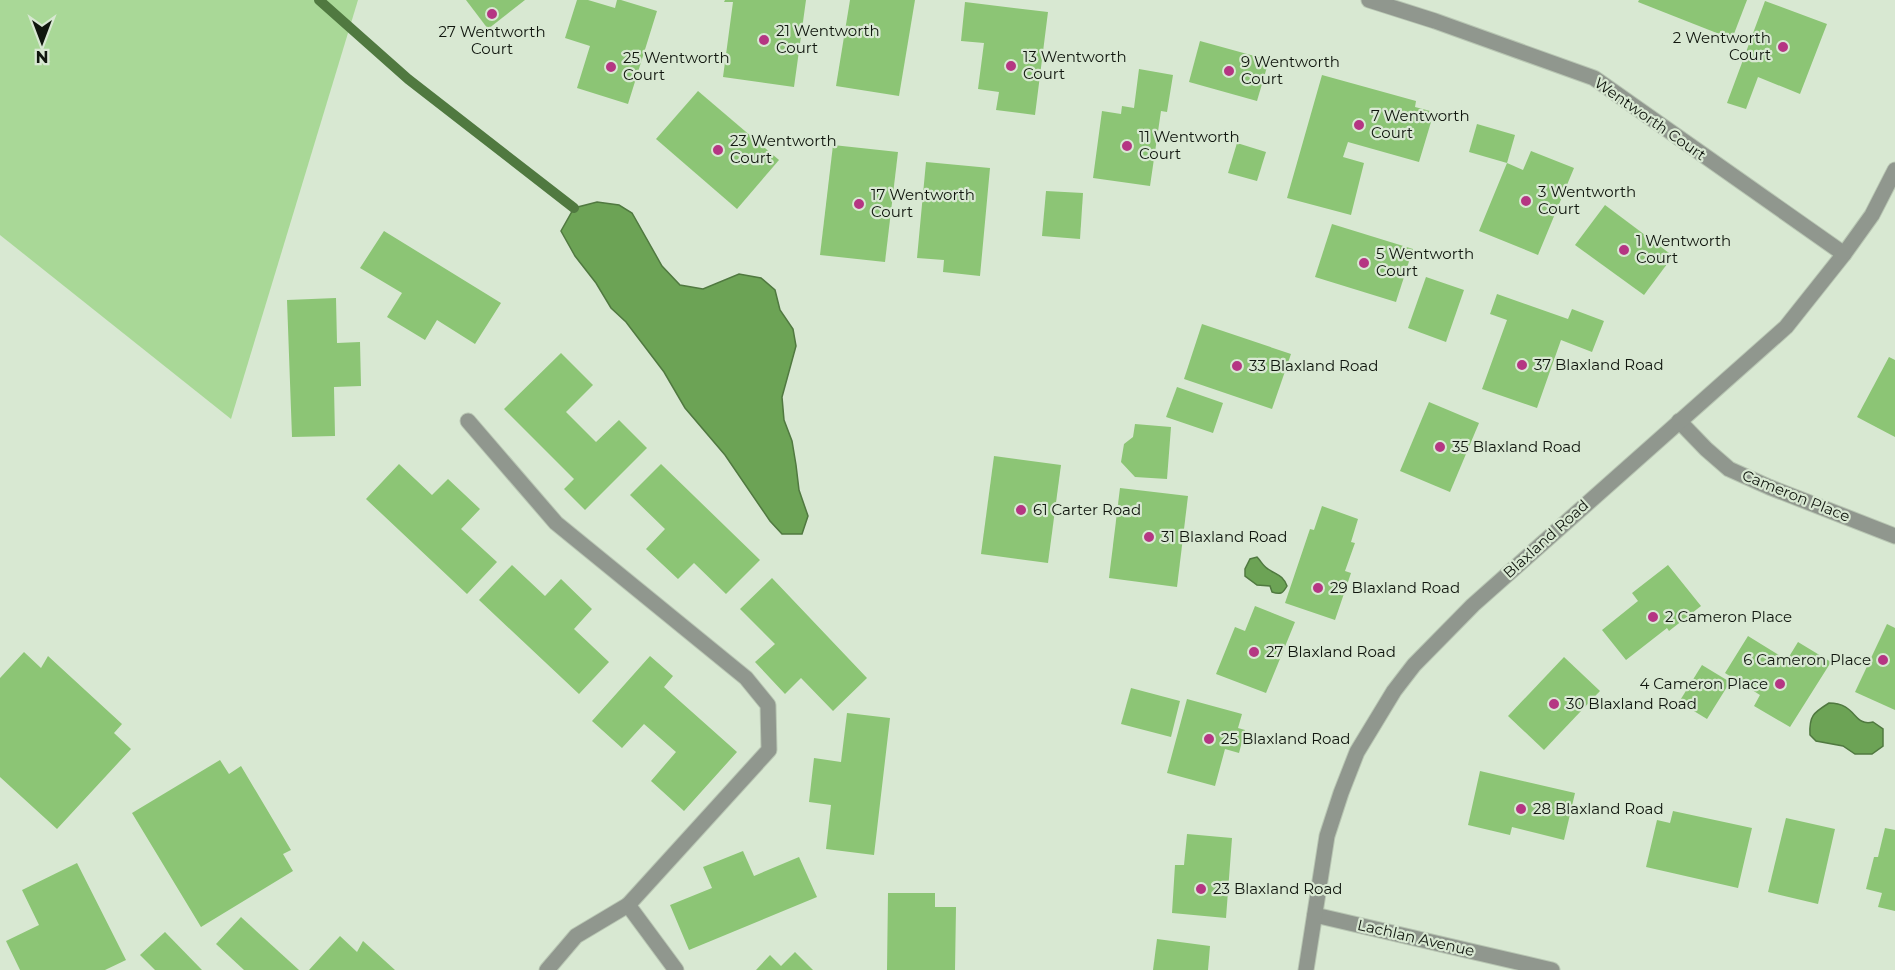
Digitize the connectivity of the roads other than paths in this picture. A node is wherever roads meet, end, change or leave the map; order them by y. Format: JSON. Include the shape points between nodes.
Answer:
{"nodes":[{"id":1,"x":1369,"y":0,"type":"edge"},
{"id":2,"x":1895,"y":170,"type":"edge"},
{"id":3,"x":1844,"y":254,"type":"junction"},
{"id":4,"x":468,"y":421,"type":"dead end"},
{"id":5,"x":1678,"y":421,"type":"junction"},
{"id":6,"x":1895,"y":536,"type":"edge"},
{"id":7,"x":628,"y":905,"type":"junction"},
{"id":8,"x":1315,"y":915,"type":"junction"},
{"id":9,"x":547,"y":970,"type":"edge"},
{"id":10,"x":676,"y":970,"type":"edge"},
{"id":11,"x":1306,"y":970,"type":"edge"},
{"id":12,"x":1552,"y":970,"type":"edge"}],
"edges":[{"from":1,"to":3,"type":"street","name":"Wentworth Court","via":[[1594,78]]},
{"from":2,"to":3,"type":"street","name":"Blaxland Road","via":[[1872,215]]},
{"from":3,"to":5,"type":"street","name":"Blaxland Road","via":[[1786,327]]},
{"from":4,"to":7,"type":"street","via":[[556,523],[746,678],[768,705],[769,750]]},
{"from":5,"to":6,"type":"street","name":"Cameron Place","via":[[1729,468]]},
{"from":5,"to":8,"type":"street","name":"Blaxland Road","via":[[1473,605],[1394,691],[1357,752],[1341,793],[1327,836]]},
{"from":7,"to":9,"type":"street","via":[[576,936]]},
{"from":7,"to":10,"type":"street"},
{"from":8,"to":11,"type":"street","name":"Blaxland Road"},
{"from":8,"to":12,"type":"street","name":"Lachlan Avenue"}]}
